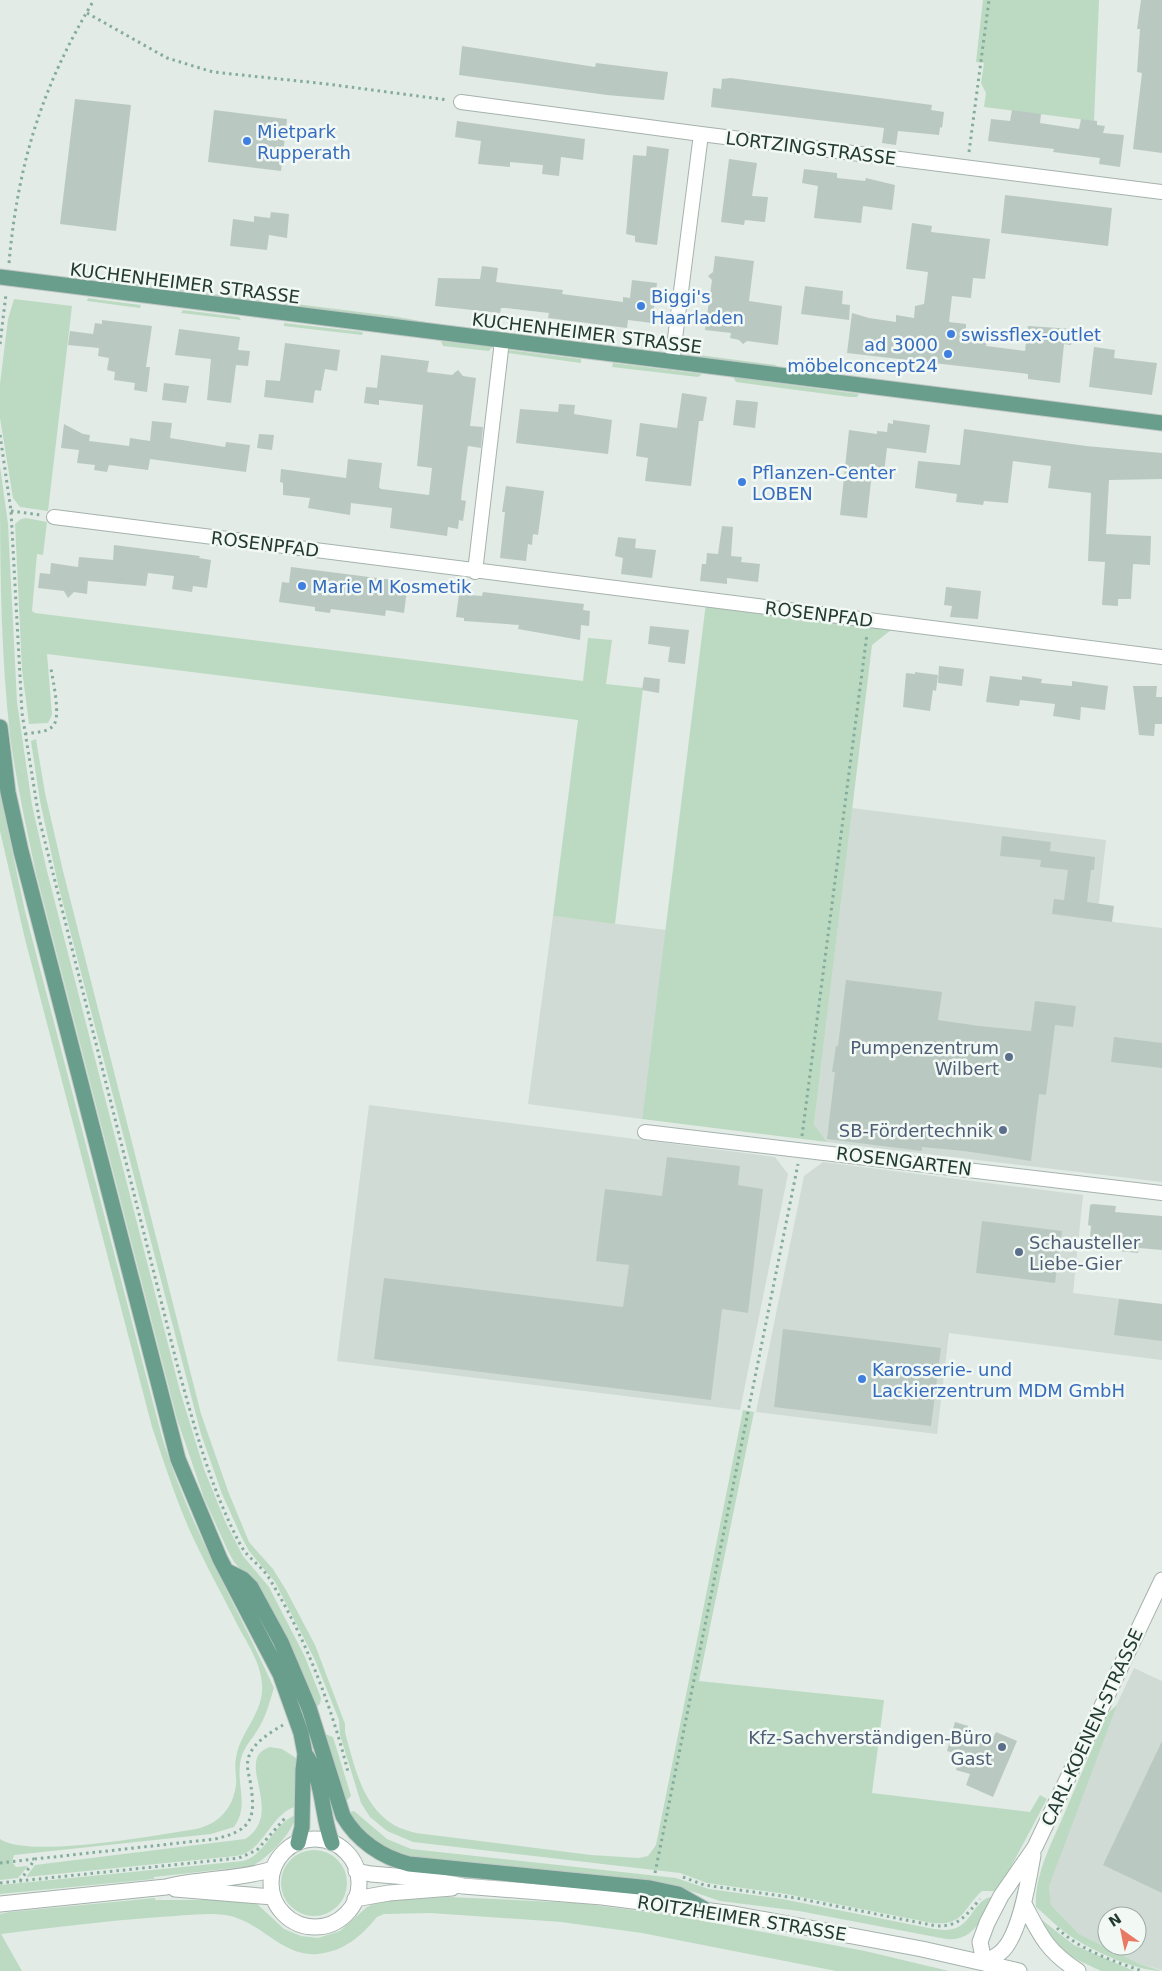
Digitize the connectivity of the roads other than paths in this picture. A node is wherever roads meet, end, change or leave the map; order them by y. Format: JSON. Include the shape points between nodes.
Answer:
{"nodes":[{"id":1,"x":461,"y":102,"type":"road end"},
{"id":2,"x":701,"y":134,"type":"junction"},
{"id":3,"x":1162,"y":192,"type":"edge"},
{"id":4,"x":3,"y":280,"type":"edge"},
{"id":5,"x":502,"y":341,"type":"junction"},
{"id":6,"x":672,"y":362,"type":"junction"},
{"id":7,"x":1162,"y":423,"type":"edge"},
{"id":8,"x":54,"y":517,"type":"road end"},
{"id":9,"x":475,"y":572,"type":"junction"},
{"id":10,"x":1162,"y":657,"type":"edge"},
{"id":11,"x":0,"y":727,"type":"edge"},
{"id":12,"x":645,"y":1132,"type":"dead end"},
{"id":13,"x":1162,"y":1193,"type":"edge"},
{"id":14,"x":226,"y":1571,"type":"junction"},
{"id":15,"x":1162,"y":1580,"type":"edge"},
{"id":16,"x":305,"y":1754,"type":"junction"},
{"id":17,"x":298,"y":1843,"type":"junction"},
{"id":18,"x":332,"y":1843,"type":"junction"},
{"id":19,"x":1035,"y":1847,"type":"junction"},
{"id":20,"x":273,"y":1869,"type":"junction"},
{"id":21,"x":356,"y":1871,"type":"junction"},
{"id":22,"x":463,"y":1886,"type":"junction"},
{"id":23,"x":166,"y":1887,"type":"junction"},
{"id":24,"x":273,"y":1897,"type":"junction"},
{"id":25,"x":355,"y":1899,"type":"junction"},
{"id":26,"x":0,"y":1904,"type":"edge"},
{"id":27,"x":1024,"y":1904,"type":"junction"},
{"id":28,"x":706,"y":1910,"type":"junction"},
{"id":29,"x":984,"y":1962,"type":"junction"},
{"id":30,"x":1019,"y":1971,"type":"edge"},
{"id":31,"x":1078,"y":1971,"type":"edge"}],
"edges":[{"from":1,"to":2,"type":"street","name":"LORTZINGSTRASSE"},
{"from":2,"to":3,"type":"street","name":"LORTZINGSTRASSE"},
{"from":2,"to":6,"type":"street"},
{"from":4,"to":5,"type":"main road","name":"KUCHENHEIMER STRASSE"},
{"from":5,"to":6,"type":"main road","name":"KUCHENHEIMER STRASSE"},
{"from":5,"to":9,"type":"street"},
{"from":6,"to":7,"type":"main road","name":"KUCHENHEIMER STRASSE"},
{"from":8,"to":9,"type":"street","name":"ROSENPFAD"},
{"from":9,"to":10,"type":"street","name":"ROSENPFAD"},
{"from":11,"to":14,"type":"main road","via":[[8,792],[21,851],[167,1421],[178,1459]]},
{"from":12,"to":13,"type":"street","name":"ROSENGARTEN"},
{"from":14,"to":16,"type":"main road","via":[[280,1674],[297,1719]]},
{"from":14,"to":28,"type":"main road","via":[[251,1587],[281,1642],[309,1708],[343,1816],[374,1849],[409,1864],[650,1888],[678,1894]]},
{"from":15,"to":19,"type":"street","name":"CARL-KOENEN-STRASSE"},
{"from":16,"to":17,"type":"main road","via":[[302,1826]]},
{"from":16,"to":18,"type":"main road","via":[[313,1764],[326,1829]]},
{"from":17,"to":18,"type":"street","via":[[314,1840]]},
{"from":17,"to":20,"type":"street","via":[[283,1853]]},
{"from":18,"to":21,"type":"street","via":[[347,1854]]},
{"from":19,"to":27,"type":"street","name":"CARL-KOENEN-STRASSE"},
{"from":19,"to":29,"type":"street","name":"CARL-KOENEN-STRASSE","via":[[1001,1896],[987,1923],[980,1942]]},
{"from":20,"to":23,"type":"street","via":[[255,1875]]},
{"from":20,"to":24,"type":"street"},
{"from":21,"to":22,"type":"street","name":"ROITZHEIMER STRASSE"},
{"from":21,"to":25,"type":"street"},
{"from":22,"to":25,"type":"street","name":"ROITZHEIMER STRASSE"},
{"from":22,"to":28,"type":"street","name":"ROITZHEIMER STRASSE","via":[[593,1896]]},
{"from":23,"to":24,"type":"street"},
{"from":23,"to":26,"type":"street"},
{"from":24,"to":25,"type":"street","via":[[286,1917],[313,1927],[328,1925],[340,1918]]},
{"from":27,"to":29,"type":"street","name":"CARL-KOENEN-STRASSE","via":[[1003,1951]]},
{"from":27,"to":31,"type":"street","via":[[1048,1948]]},
{"from":28,"to":29,"type":"street","name":"ROITZHEIMER STRASSE"},
{"from":29,"to":30,"type":"street","name":"ROITZHEIMER STRASSE"}]}
